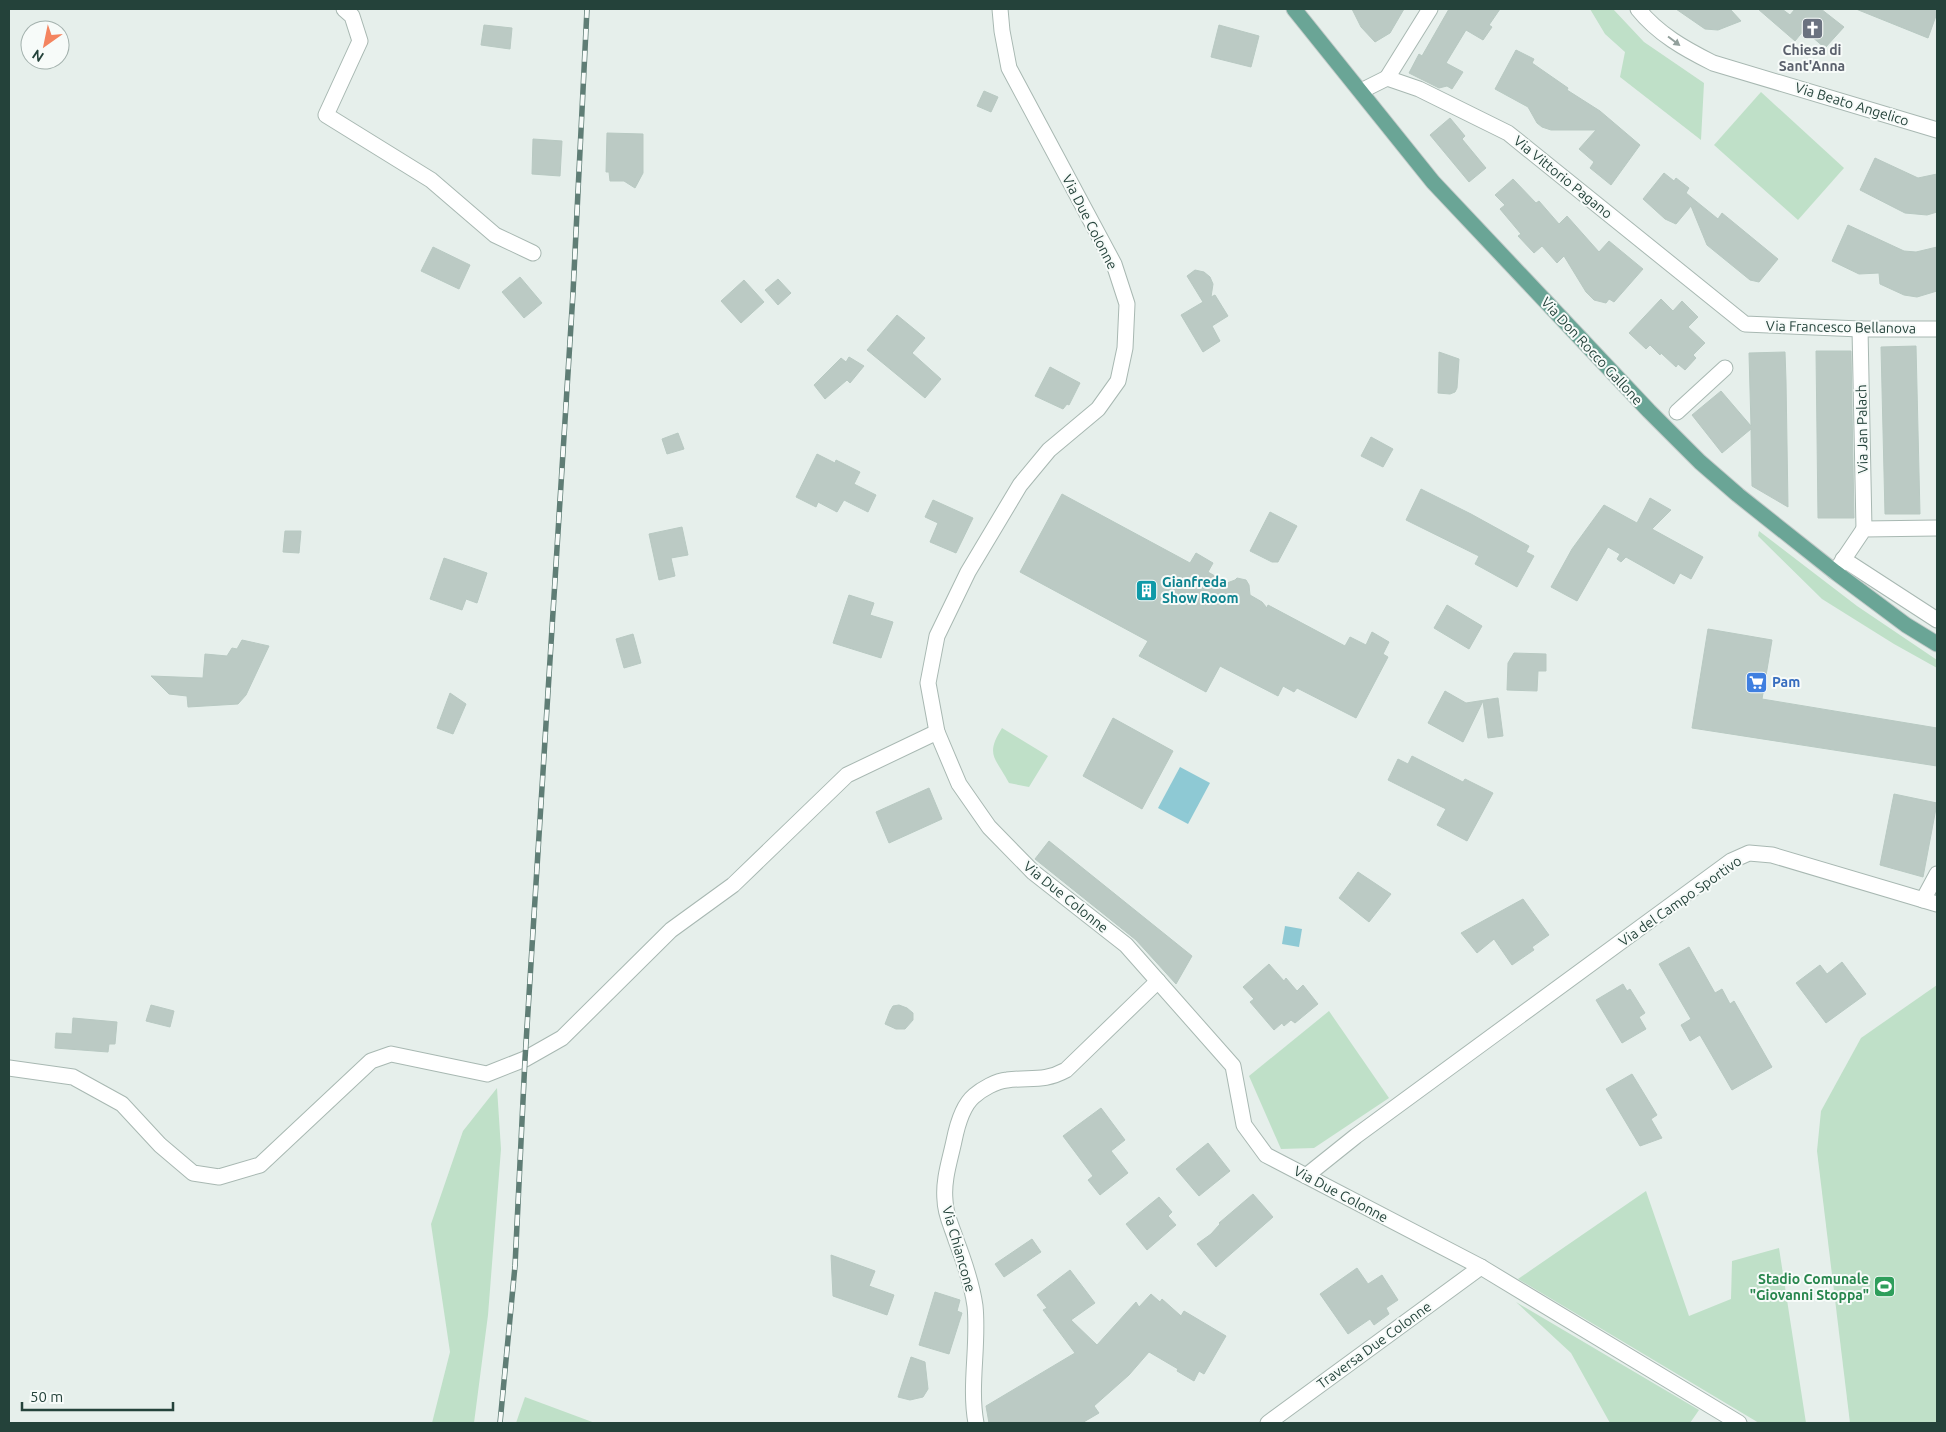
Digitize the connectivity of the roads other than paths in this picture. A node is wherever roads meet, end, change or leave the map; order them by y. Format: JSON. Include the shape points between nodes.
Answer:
{"nodes":[{"id":1,"x":344,"y":9,"type":"edge"},
{"id":2,"x":1000,"y":9,"type":"edge"},
{"id":3,"x":1294,"y":9,"type":"edge"},
{"id":4,"x":1430,"y":9,"type":"edge"},
{"id":5,"x":1638,"y":9,"type":"edge"},
{"id":6,"x":1387,"y":78,"type":"junction"},
{"id":7,"x":1360,"y":91,"type":"junction"},
{"id":8,"x":1937,"y":130,"type":"edge"},
{"id":9,"x":533,"y":253,"type":"dead end"},
{"id":10,"x":1745,"y":324,"type":"joint"},
{"id":11,"x":1860,"y":329,"type":"junction"},
{"id":12,"x":1937,"y":329,"type":"edge"},
{"id":13,"x":1725,"y":368,"type":"dead end"},
{"id":14,"x":1677,"y":412,"type":"dead end"},
{"id":15,"x":1937,"y":528,"type":"edge"},
{"id":16,"x":1864,"y":529,"type":"junction"},
{"id":17,"x":1843,"y":559,"type":"junction"},
{"id":18,"x":1835,"y":572,"type":"junction"},
{"id":19,"x":1937,"y":620,"type":"edge"},
{"id":20,"x":1937,"y":644,"type":"edge"},
{"id":21,"x":937,"y":732,"type":"junction"},
{"id":22,"x":1937,"y":874,"type":"edge"},
{"id":23,"x":1930,"y":902,"type":"edge"},
{"id":24,"x":1158,"y":981,"type":"junction"},
{"id":25,"x":9,"y":1068,"type":"edge"},
{"id":26,"x":1306,"y":1176,"type":"junction"},
{"id":27,"x":1481,"y":1267,"type":"junction"},
{"id":28,"x":976,"y":1423,"type":"edge"},
{"id":29,"x":1268,"y":1423,"type":"edge"},
{"id":30,"x":1740,"y":1423,"type":"edge"}],
"edges":[{"from":1,"to":9,"type":"street","via":[[352,16],[360,41],[326,115],[431,180],[496,234]]},
{"from":2,"to":21,"type":"street","name":"Via Due Colonne","via":[[1009,68],[1114,264],[1128,304],[1125,348],[1118,381],[1098,409],[1050,450],[1020,485],[968,572],[937,636],[928,682]]},
{"from":3,"to":7,"type":"main road","name":"Via Don Rocco Gallone"},
{"from":4,"to":6,"type":"street"},
{"from":5,"to":8,"type":"street","name":"Via Beato Angelico","one_way":true,"via":[[1648,22],[1684,49],[1713,63]]},
{"from":6,"to":7,"type":"street"},
{"from":6,"to":10,"type":"street","name":"Via Vittorio Pagano","via":[[1419,89],[1508,133]]},
{"from":7,"to":18,"type":"main road","name":"Via Don Rocco Gallone","via":[[1433,182],[1649,411],[1738,495]]},
{"from":10,"to":11,"type":"street","name":"Via Francesco Bellanova"},
{"from":11,"to":12,"type":"street","name":"Via Francesco Bellanova"},
{"from":11,"to":16,"type":"street","name":"Via Jan Palach"},
{"from":13,"to":14,"type":"street"},
{"from":15,"to":16,"type":"street"},
{"from":16,"to":17,"type":"street"},
{"from":17,"to":18,"type":"street"},
{"from":17,"to":19,"type":"street"},
{"from":18,"to":20,"type":"main road","name":"Via Don Rocco Gallone"},
{"from":21,"to":24,"type":"street","name":"Via Due Colonne","via":[[960,784],[989,827],[1033,872],[1126,945]]},
{"from":21,"to":25,"type":"street","via":[[847,775],[734,884],[670,930],[562,1038],[525,1059],[488,1074],[392,1054],[371,1061],[260,1165],[220,1177],[193,1173],[160,1145],[122,1104],[73,1077]]},
{"from":22,"to":23,"type":"street"},
{"from":23,"to":26,"type":"street","name":"Via del Campo Sportivo","via":[[1772,855],[1749,853],[1731,861]]},
{"from":24,"to":26,"type":"street","name":"Via Due Colonne","via":[[1233,1066],[1244,1126],[1266,1155]]},
{"from":24,"to":28,"type":"street","name":"Via Chiancone","via":[[1066,1070],[1054,1077],[1006,1080],[986,1087],[972,1098],[956,1129],[945,1201],[975,1306],[973,1406]]},
{"from":26,"to":27,"type":"street","name":"Via Due Colonne"},
{"from":27,"to":29,"type":"street","name":"Traversa Due Colonne"},
{"from":27,"to":30,"type":"street","name":"Via Due Colonne"}]}
